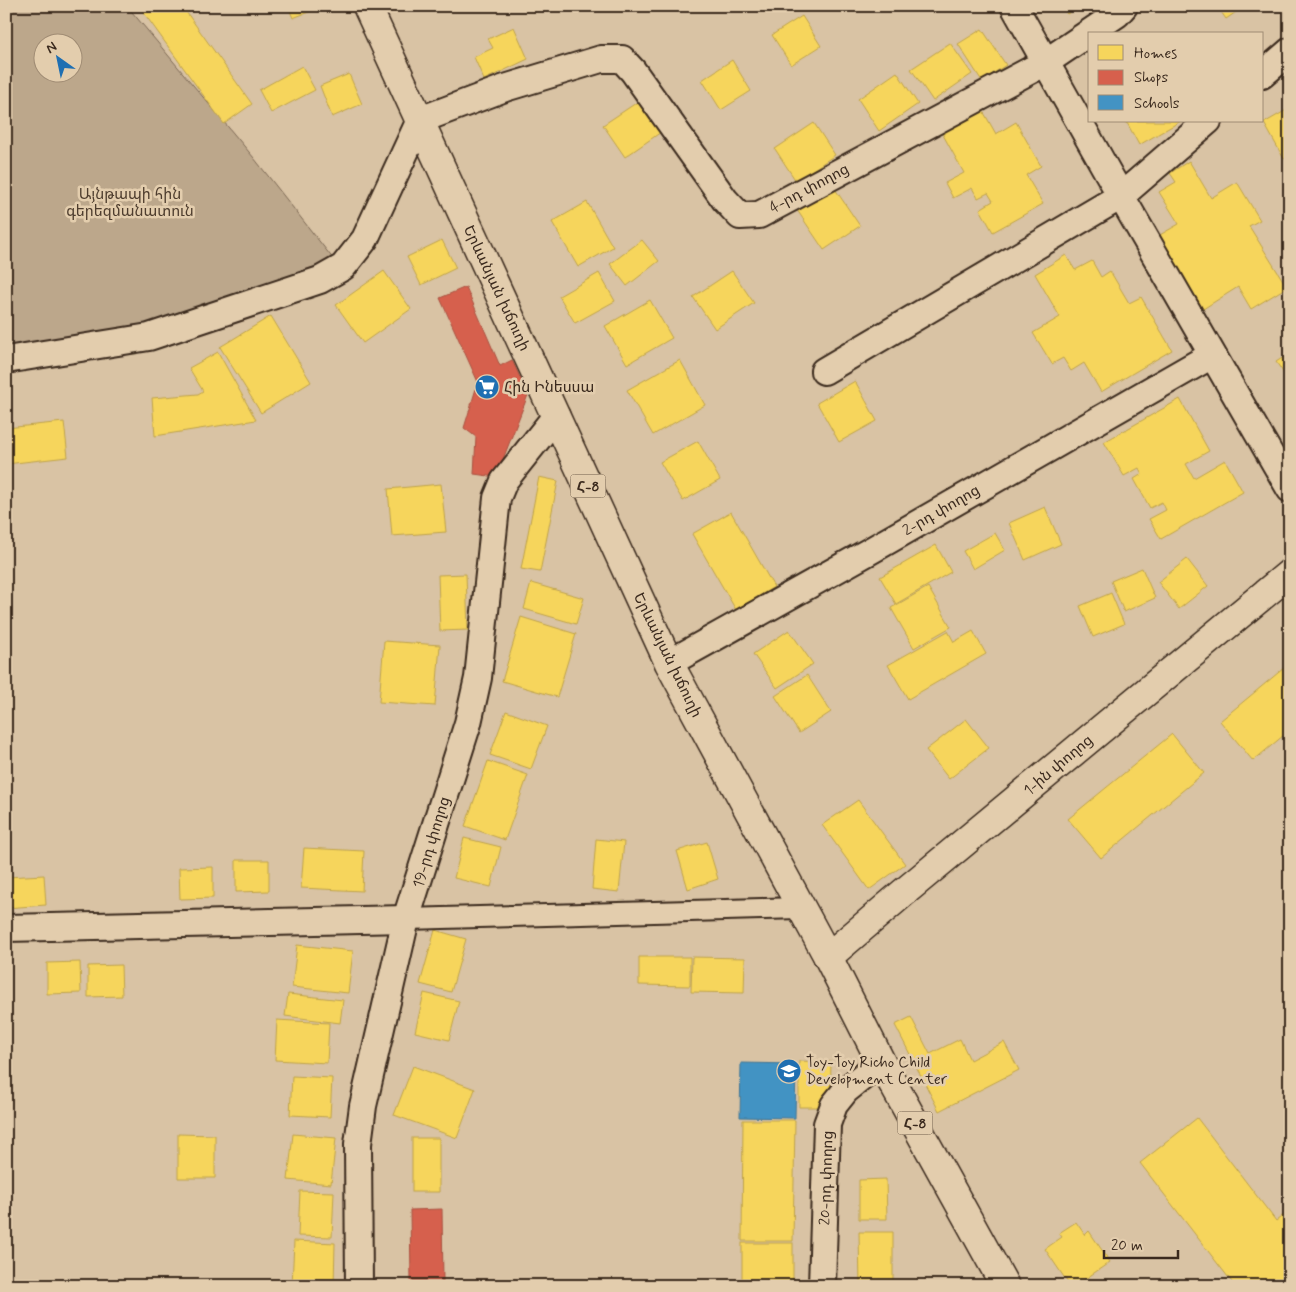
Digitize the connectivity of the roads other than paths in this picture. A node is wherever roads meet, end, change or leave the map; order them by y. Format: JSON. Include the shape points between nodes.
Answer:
{"nodes":[{"id":1,"x":367,"y":6,"type":"edge"},
{"id":2,"x":1014,"y":6,"type":"edge"},
{"id":3,"x":1124,"y":6,"type":"edge"},
{"id":4,"x":1090,"y":32,"type":"edge"},
{"id":5,"x":1088,"y":34,"type":"edge"},
{"id":6,"x":1290,"y":51,"type":"edge"},
{"id":7,"x":1046,"y":62,"type":"junction"},
{"id":8,"x":1264,"y":73,"type":"edge"},
{"id":9,"x":420,"y":120,"type":"junction"},
{"id":10,"x":1207,"y":122,"type":"edge"},
{"id":11,"x":1120,"y":196,"type":"junction"},
{"id":12,"x":1212,"y":355,"type":"junction"},
{"id":13,"x":6,"y":360,"type":"edge"},
{"id":14,"x":824,"y":371,"type":"dead end"},
{"id":15,"x":556,"y":416,"type":"junction"},
{"id":16,"x":1290,"y":489,"type":"edge"},
{"id":17,"x":1290,"y":573,"type":"edge"},
{"id":18,"x":669,"y":663,"type":"junction"},
{"id":19,"x":800,"y":908,"type":"junction"},
{"id":20,"x":406,"y":919,"type":"junction"},
{"id":21,"x":6,"y":928,"type":"edge"},
{"id":22,"x":828,"y":958,"type":"junction"},
{"id":23,"x":881,"y":1062,"type":"junction"},
{"id":24,"x":358,"y":1286,"type":"edge"},
{"id":25,"x":822,"y":1286,"type":"edge"},
{"id":26,"x":1005,"y":1286,"type":"edge"}],
"edges":[{"from":1,"to":9,"type":"main road","name":"Երևանյան խճուղի","number":"Հ-8"},
{"from":2,"to":7,"type":"street"},
{"from":3,"to":4,"type":"street","name":"4-րդ փողոց"},
{"from":5,"to":7,"type":"street","name":"4-րդ փողոց"},
{"from":6,"to":8,"type":"street"},
{"from":7,"to":9,"type":"street","name":"4-րդ փողոց","via":[[758,215],[740,216],[725,200],[622,59],[601,59],[505,88]]},
{"from":7,"to":11,"type":"street"},
{"from":9,"to":13,"type":"street","via":[[365,238],[343,267],[320,280],[149,337]]},
{"from":9,"to":15,"type":"main road","name":"Երևանյան խճուղի","number":"Հ-8"},
{"from":10,"to":11,"type":"street"},
{"from":11,"to":12,"type":"street"},
{"from":11,"to":14,"type":"street"},
{"from":12,"to":16,"type":"street"},
{"from":12,"to":18,"type":"street","name":"2-րդ փողոց"},
{"from":15,"to":18,"type":"main road","name":"Երևանյան խճուղի","number":"Հ-8"},
{"from":15,"to":20,"type":"street","name":"19-րդ փողոց","via":[[504,481],[496,498],[478,678],[468,723]]},
{"from":17,"to":22,"type":"main road","name":"1-ին փողոց"},
{"from":18,"to":19,"type":"main road","name":"Երևանյան խճուղի","number":"Հ-8"},
{"from":19,"to":20,"type":"street"},
{"from":19,"to":22,"type":"main road","name":"Երևանյան խճուղի","number":"Հ-8"},
{"from":20,"to":21,"type":"street"},
{"from":20,"to":24,"type":"street","name":"19-րդ փողոց","via":[[363,1106],[358,1144]]},
{"from":22,"to":23,"type":"main road","name":"Երևանյան խճուղի","number":"Հ-8"},
{"from":23,"to":25,"type":"street","name":"20-րդ փողոց","via":[[846,1090],[834,1105],[827,1124]]},
{"from":23,"to":26,"type":"main road","name":"Երևանյան խճուղի","number":"Հ-8"}]}
